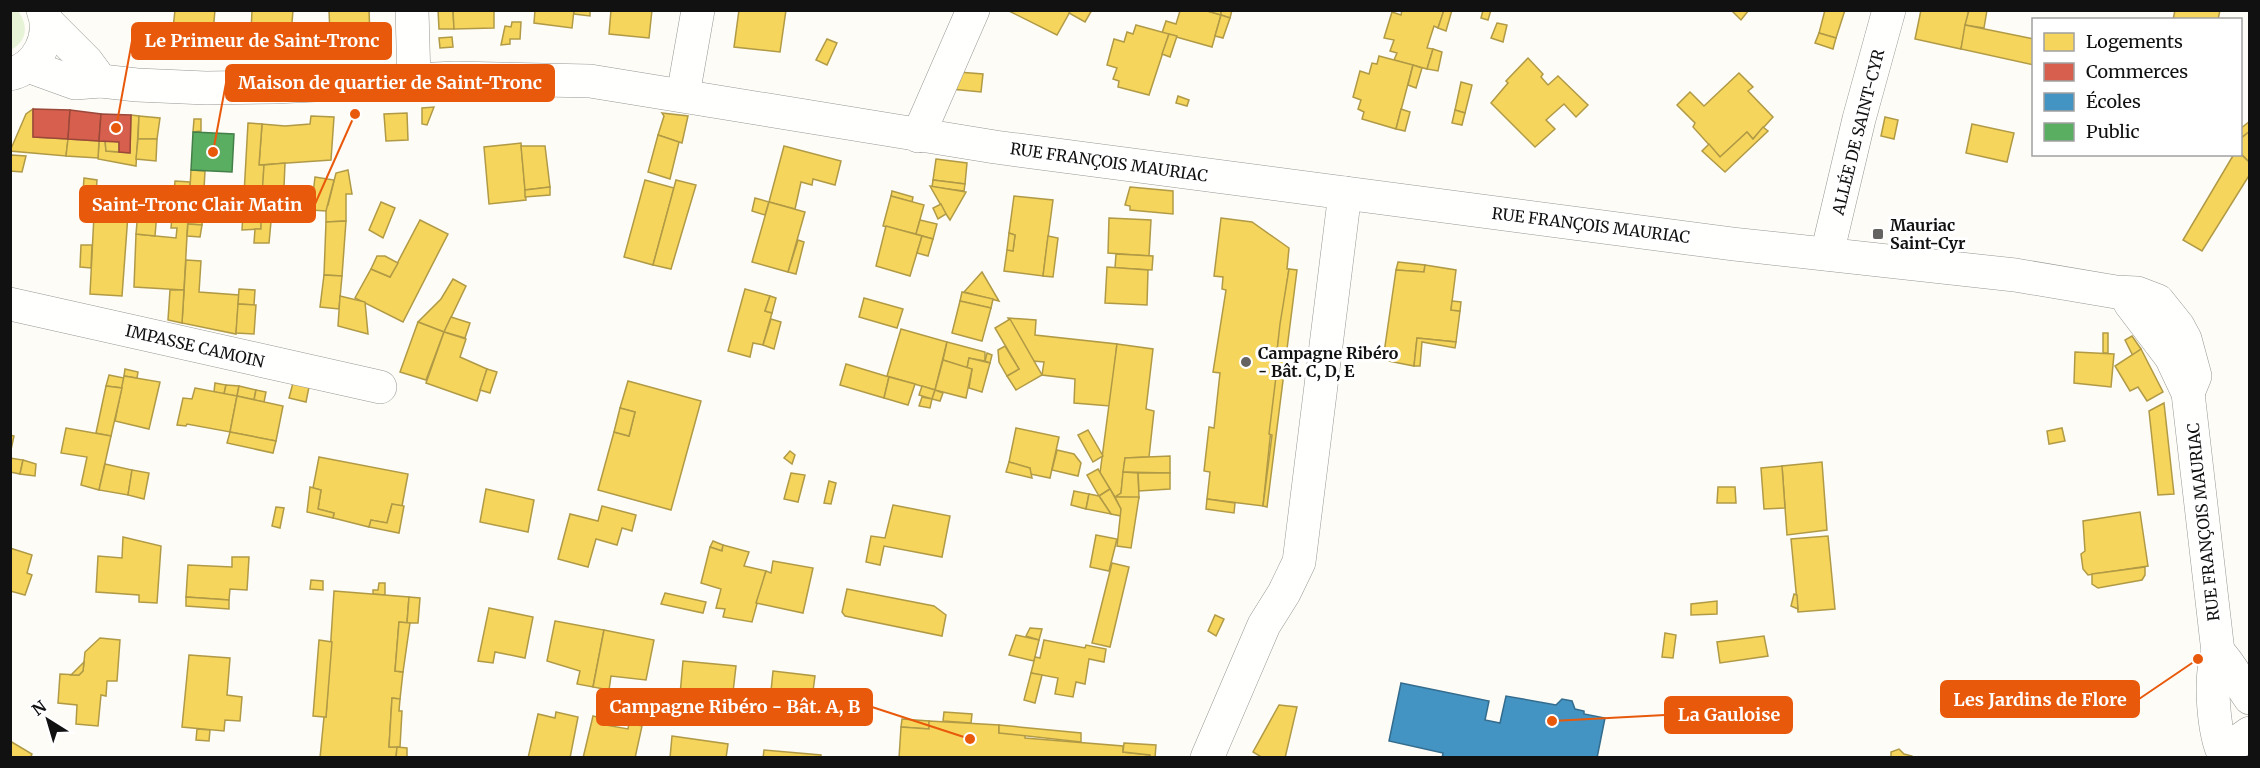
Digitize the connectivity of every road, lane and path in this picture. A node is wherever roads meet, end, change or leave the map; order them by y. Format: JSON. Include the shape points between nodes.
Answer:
{"nodes":[{"id":1,"x":412,"y":10,"type":"edge"},
{"id":2,"x":698,"y":10,"type":"edge"},
{"id":3,"x":973,"y":10,"type":"edge"},
{"id":4,"x":1890,"y":10,"type":"edge"},
{"id":5,"x":47,"y":15,"type":"edge"},
{"id":6,"x":16,"y":74,"type":"edge"},
{"id":7,"x":414,"y":80,"type":"junction"},
{"id":8,"x":101,"y":81,"type":"junction"},
{"id":9,"x":683,"y":95,"type":"junction"},
{"id":10,"x":918,"y":136,"type":"junction"},
{"id":11,"x":1346,"y":193,"type":"junction"},
{"id":12,"x":1827,"y":254,"type":"junction"},
{"id":13,"x":10,"y":304,"type":"edge"},
{"id":14,"x":380,"y":387,"type":"dead end"},
{"id":15,"x":2218,"y":651,"type":"junction"},
{"id":16,"x":2250,"y":698,"type":"edge"},
{"id":17,"x":2250,"y":733,"type":"edge"},
{"id":18,"x":2225,"y":757,"type":"edge"},
{"id":19,"x":1207,"y":758,"type":"edge"}],
"edges":[{"from":1,"to":7,"type":"street"},
{"from":2,"to":9,"type":"street"},
{"from":3,"to":10,"type":"street"},
{"from":4,"to":12,"type":"street","name":"ALLÉE DE SAINT-CYR"},
{"from":5,"to":6,"type":"street","via":[[46,39],[39,54]]},
{"from":5,"to":8,"type":"street"},
{"from":6,"to":8,"type":"street","name":"RUE FRANÇOIS MAURIAC","via":[[75,83]]},
{"from":7,"to":8,"type":"street","name":"RUE FRANÇOIS MAURIAC","via":[[217,88]]},
{"from":7,"to":9,"type":"street","name":"RUE FRANÇOIS MAURIAC","via":[[590,81]]},
{"from":9,"to":10,"type":"street","name":"RUE FRANÇOIS MAURIAC"},
{"from":10,"to":11,"type":"street","name":"RUE FRANÇOIS MAURIAC"},
{"from":11,"to":12,"type":"street","name":"RUE FRANÇOIS MAURIAC"},
{"from":11,"to":19,"type":"street","via":[[1299,562],[1264,625]]},
{"from":12,"to":15,"type":"street","name":"RUE FRANÇOIS MAURIAC","via":[[2015,275],[2116,292],[2131,304],[2171,357],[2188,393]]},
{"from":13,"to":14,"type":"street","name":"IMPASSE CAMOIN"},
{"from":15,"to":16,"type":"street","name":"RUE FRANÇOIS MAURIAC"},
{"from":15,"to":18,"type":"street","name":"RUE FRANÇOIS MAURIAC","via":[[2212,667],[2220,746]]},
{"from":17,"to":18,"type":"street","via":[[2233,745]]}]}
